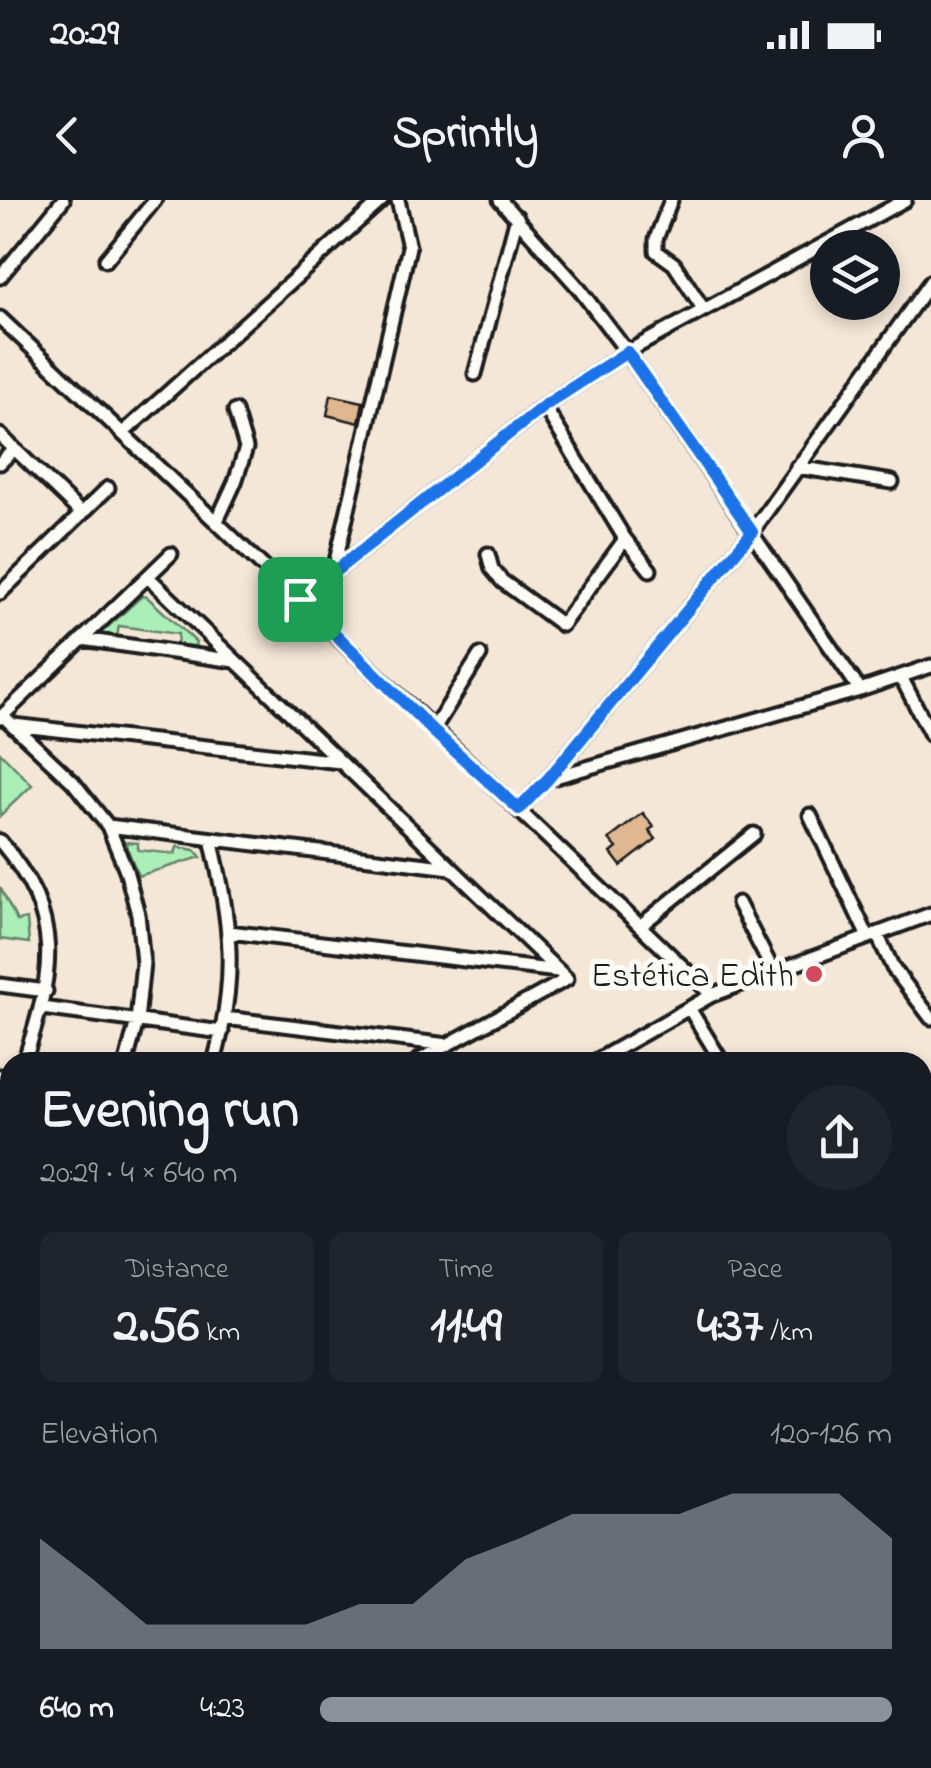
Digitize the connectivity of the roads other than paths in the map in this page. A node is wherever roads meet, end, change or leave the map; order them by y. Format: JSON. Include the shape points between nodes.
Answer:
{"nodes":[{"id":1,"x":63,"y":200,"type":"edge"},
{"id":2,"x":382,"y":200,"type":"edge"},
{"id":3,"x":398,"y":200,"type":"edge"},
{"id":4,"x":500,"y":200,"type":"edge"},
{"id":5,"x":670,"y":200,"type":"edge"},
{"id":6,"x":905,"y":200,"type":"edge"},
{"id":7,"x":150,"y":202,"type":"edge"},
{"id":8,"x":516,"y":217,"type":"junction"},
{"id":9,"x":106,"y":260,"type":"dead end"},
{"id":10,"x":0,"y":276,"type":"edge"},
{"id":11,"x":931,"y":281,"type":"edge"},
{"id":12,"x":704,"y":310,"type":"junction"},
{"id":13,"x":0,"y":318,"type":"edge"},
{"id":14,"x":627,"y":352,"type":"junction"},
{"id":15,"x":475,"y":374,"type":"dead end"},
{"id":16,"x":544,"y":406,"type":"junction"},
{"id":17,"x":235,"y":411,"type":"dead end"},
{"id":18,"x":123,"y":434,"type":"junction"},
{"id":19,"x":0,"y":435,"type":"edge"},
{"id":20,"x":14,"y":449,"type":"junction"},
{"id":21,"x":0,"y":463,"type":"edge"},
{"id":22,"x":797,"y":467,"type":"junction"},
{"id":23,"x":892,"y":482,"type":"dead end"},
{"id":24,"x":108,"y":488,"type":"dead end"},
{"id":25,"x":82,"y":514,"type":"junction"},
{"id":26,"x":217,"y":522,"type":"junction"},
{"id":27,"x":752,"y":532,"type":"junction"},
{"id":28,"x":625,"y":539,"type":"junction"},
{"id":29,"x":172,"y":554,"type":"dead end"},
{"id":30,"x":488,"y":554,"type":"dead end"},
{"id":31,"x":334,"y":570,"type":"junction"},
{"id":32,"x":650,"y":570,"type":"dead end"},
{"id":33,"x":148,"y":577,"type":"junction"},
{"id":34,"x":0,"y":592,"type":"edge"},
{"id":35,"x":300,"y":599,"type":"junction"},
{"id":36,"x":82,"y":639,"type":"junction"},
{"id":37,"x":480,"y":655,"type":"dead end"},
{"id":38,"x":235,"y":661,"type":"junction"},
{"id":39,"x":931,"y":666,"type":"edge"},
{"id":40,"x":900,"y":676,"type":"junction"},
{"id":41,"x":860,"y":690,"type":"junction"},
{"id":42,"x":1,"y":717,"type":"edge"},
{"id":43,"x":13,"y":726,"type":"junction"},
{"id":44,"x":432,"y":730,"type":"junction"},
{"id":45,"x":931,"y":735,"type":"edge"},
{"id":46,"x":340,"y":762,"type":"junction"},
{"id":47,"x":548,"y":779,"type":"junction"},
{"id":48,"x":519,"y":809,"type":"junction"},
{"id":49,"x":810,"y":815,"type":"dead end"},
{"id":50,"x":108,"y":826,"type":"junction"},
{"id":51,"x":754,"y":834,"type":"dead end"},
{"id":52,"x":211,"y":839,"type":"junction"},
{"id":53,"x":0,"y":841,"type":"edge"},
{"id":54,"x":451,"y":868,"type":"junction"},
{"id":55,"x":738,"y":902,"type":"dead end"},
{"id":56,"x":931,"y":914,"type":"edge"},
{"id":57,"x":640,"y":926,"type":"junction"},
{"id":58,"x":229,"y":932,"type":"junction"},
{"id":59,"x":872,"y":936,"type":"junction"},
{"id":60,"x":558,"y":971,"type":"junction"},
{"id":61,"x":774,"y":973,"type":"junction"},
{"id":62,"x":0,"y":985,"type":"edge"},
{"id":63,"x":46,"y":991,"type":"junction"},
{"id":64,"x":712,"y":995,"type":"junction"},
{"id":65,"x":42,"y":1008,"type":"junction"},
{"id":66,"x":689,"y":1008,"type":"junction"},
{"id":67,"x":225,"y":1018,"type":"junction"},
{"id":68,"x":931,"y":1018,"type":"edge"},
{"id":69,"x":137,"y":1021,"type":"junction"},
{"id":70,"x":222,"y":1032,"type":"junction"},
{"id":71,"x":448,"y":1045,"type":"junction"},
{"id":72,"x":27,"y":1052,"type":"edge"},
{"id":73,"x":129,"y":1052,"type":"edge"},
{"id":74,"x":217,"y":1052,"type":"edge"},
{"id":75,"x":435,"y":1052,"type":"edge"},
{"id":76,"x":612,"y":1052,"type":"edge"},
{"id":77,"x":716,"y":1052,"type":"edge"}],
"edges":[{"from":1,"to":10,"type":"street"},
{"from":2,"to":18,"type":"street"},
{"from":3,"to":31,"type":"street","via":[[409,247]]},
{"from":4,"to":8,"type":"street"},
{"from":5,"to":12,"type":"street","via":[[656,251],[674,264]]},
{"from":6,"to":12,"type":"street"},
{"from":7,"to":9,"type":"street"},
{"from":8,"to":14,"type":"street"},
{"from":8,"to":15,"type":"street"},
{"from":11,"to":22,"type":"street"},
{"from":12,"to":14,"type":"street"},
{"from":13,"to":18,"type":"street"},
{"from":14,"to":16,"type":"street"},
{"from":14,"to":27,"type":"street"},
{"from":16,"to":28,"type":"street"},
{"from":16,"to":31,"type":"street"},
{"from":17,"to":26,"type":"street","via":[[246,448]]},
{"from":18,"to":26,"type":"street"},
{"from":19,"to":20,"type":"street"},
{"from":20,"to":21,"type":"street"},
{"from":20,"to":25,"type":"street"},
{"from":22,"to":23,"type":"street"},
{"from":22,"to":27,"type":"street"},
{"from":24,"to":25,"type":"street"},
{"from":25,"to":34,"type":"street"},
{"from":26,"to":35,"type":"street"},
{"from":27,"to":41,"type":"street"},
{"from":27,"to":47,"type":"street"},
{"from":28,"to":30,"type":"street","via":[[562,625],[502,581]]},
{"from":28,"to":32,"type":"street"},
{"from":29,"to":33,"type":"street"},
{"from":31,"to":35,"type":"street"},
{"from":33,"to":36,"type":"street"},
{"from":33,"to":38,"type":"street"},
{"from":35,"to":44,"type":"street"},
{"from":36,"to":38,"type":"street"},
{"from":36,"to":42,"type":"street"},
{"from":37,"to":44,"type":"street"},
{"from":38,"to":46,"type":"street"},
{"from":39,"to":40,"type":"street"},
{"from":40,"to":41,"type":"street"},
{"from":40,"to":45,"type":"street"},
{"from":41,"to":47,"type":"street"},
{"from":42,"to":43,"type":"street"},
{"from":43,"to":46,"type":"street"},
{"from":43,"to":50,"type":"street","via":[[74,782]]},
{"from":44,"to":48,"type":"street"},
{"from":46,"to":54,"type":"street"},
{"from":47,"to":48,"type":"street"},
{"from":48,"to":57,"type":"street"},
{"from":49,"to":59,"type":"street"},
{"from":50,"to":52,"type":"street"},
{"from":50,"to":69,"type":"street","via":[[138,914],[143,963]]},
{"from":51,"to":57,"type":"street"},
{"from":52,"to":54,"type":"street"},
{"from":52,"to":58,"type":"street"},
{"from":53,"to":63,"type":"street","via":[[39,904],[49,958]]},
{"from":54,"to":60,"type":"street"},
{"from":55,"to":61,"type":"street"},
{"from":56,"to":59,"type":"street"},
{"from":57,"to":64,"type":"street"},
{"from":58,"to":60,"type":"street"},
{"from":58,"to":67,"type":"street"},
{"from":59,"to":61,"type":"street"},
{"from":59,"to":68,"type":"street"},
{"from":60,"to":71,"type":"street","via":[[567,979]]},
{"from":61,"to":64,"type":"street"},
{"from":62,"to":63,"type":"street"},
{"from":63,"to":65,"type":"street"},
{"from":64,"to":66,"type":"street"},
{"from":65,"to":69,"type":"street"},
{"from":65,"to":72,"type":"street"},
{"from":66,"to":76,"type":"street"},
{"from":66,"to":77,"type":"street"},
{"from":67,"to":70,"type":"street"},
{"from":67,"to":71,"type":"street"},
{"from":69,"to":70,"type":"street"},
{"from":69,"to":73,"type":"street"},
{"from":70,"to":74,"type":"street"},
{"from":71,"to":75,"type":"street"}]}
